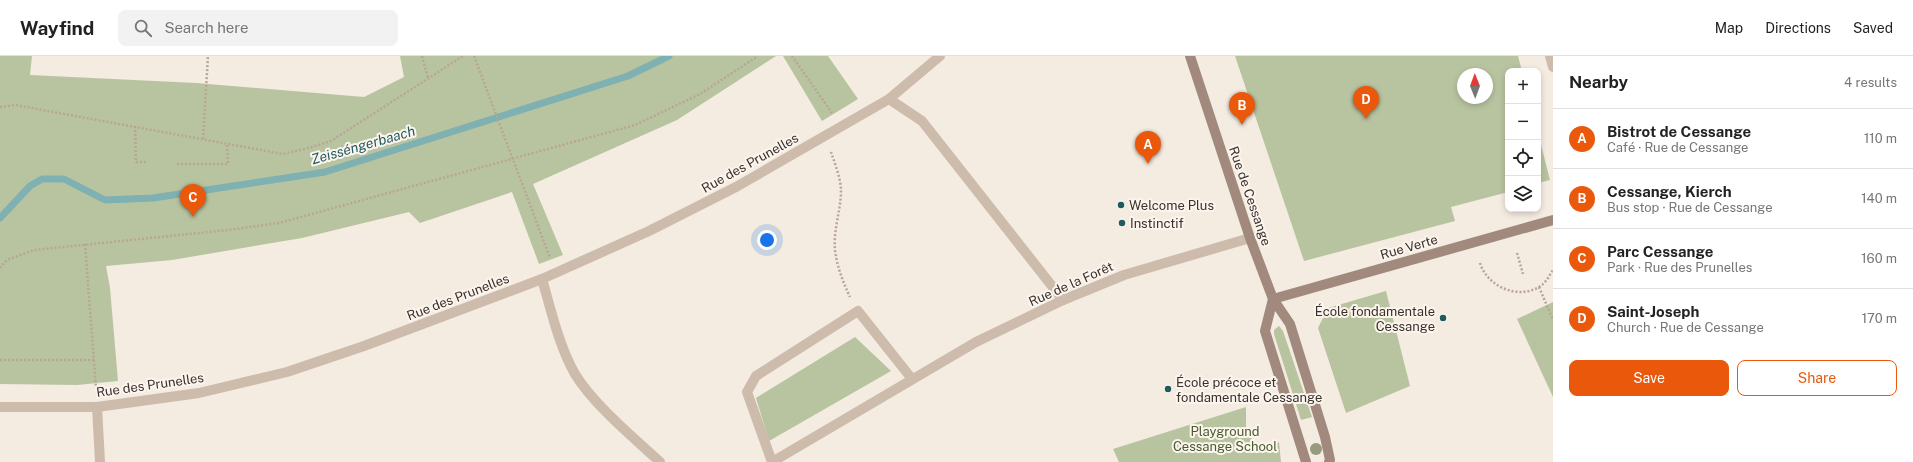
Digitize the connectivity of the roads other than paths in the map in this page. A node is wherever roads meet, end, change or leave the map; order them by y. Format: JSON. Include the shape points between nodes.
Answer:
{"nodes":[{"id":1,"x":940,"y":56,"type":"edge"},
{"id":2,"x":1190,"y":56,"type":"edge"},
{"id":3,"x":1550,"y":56,"type":"edge"},
{"id":4,"x":1553,"y":67,"type":"edge"},
{"id":5,"x":889,"y":99,"type":"junction"},
{"id":6,"x":1553,"y":220,"type":"edge"},
{"id":7,"x":1250,"y":238,"type":"junction"},
{"id":8,"x":542,"y":279,"type":"junction"},
{"id":9,"x":1273,"y":299,"type":"junction"},
{"id":10,"x":1063,"y":300,"type":"junction"},
{"id":11,"x":912,"y":379,"type":"junction"},
{"id":12,"x":97,"y":406,"type":"junction"},
{"id":13,"x":0,"y":407,"type":"edge"},
{"id":14,"x":100,"y":462,"type":"edge"},
{"id":15,"x":660,"y":462,"type":"edge"},
{"id":16,"x":772,"y":462,"type":"edge"},
{"id":17,"x":1306,"y":462,"type":"edge"},
{"id":18,"x":1329,"y":462,"type":"edge"}],
"edges":[{"from":1,"to":5,"type":"street","name":"Rue des Prunelles"},
{"from":2,"to":7,"type":"main road","name":"Rue de Cessange"},
{"from":3,"to":4,"type":"street"},
{"from":5,"to":8,"type":"street","name":"Rue des Prunelles","via":[[736,187],[642,234]]},
{"from":5,"to":10,"type":"street","via":[[922,121]]},
{"from":6,"to":9,"type":"main road","name":"Rue Verte"},
{"from":7,"to":9,"type":"main road","name":"Rue de Cessange"},
{"from":7,"to":10,"type":"street","name":"Rue de la Forêt","via":[[1124,274]]},
{"from":8,"to":12,"type":"street","name":"Rue des Prunelles","via":[[287,372],[199,393]]},
{"from":8,"to":15,"type":"street","via":[[557,330],[576,374],[600,404]]},
{"from":9,"to":17,"type":"main road","via":[[1265,332]]},
{"from":9,"to":18,"type":"main road","name":"Rue de Cessange","via":[[1290,324],[1325,437]]},
{"from":10,"to":11,"type":"street","name":"Rue de la Forêt","via":[[976,342]]},
{"from":11,"to":16,"type":"street","name":"Rue de la Forêt"},
{"from":11,"to":16,"type":"street","name":"Rue de la Forêt","via":[[858,311],[756,376],[747,392]]},
{"from":12,"to":13,"type":"street","name":"Rue des Prunelles"},
{"from":12,"to":14,"type":"street"}]}
